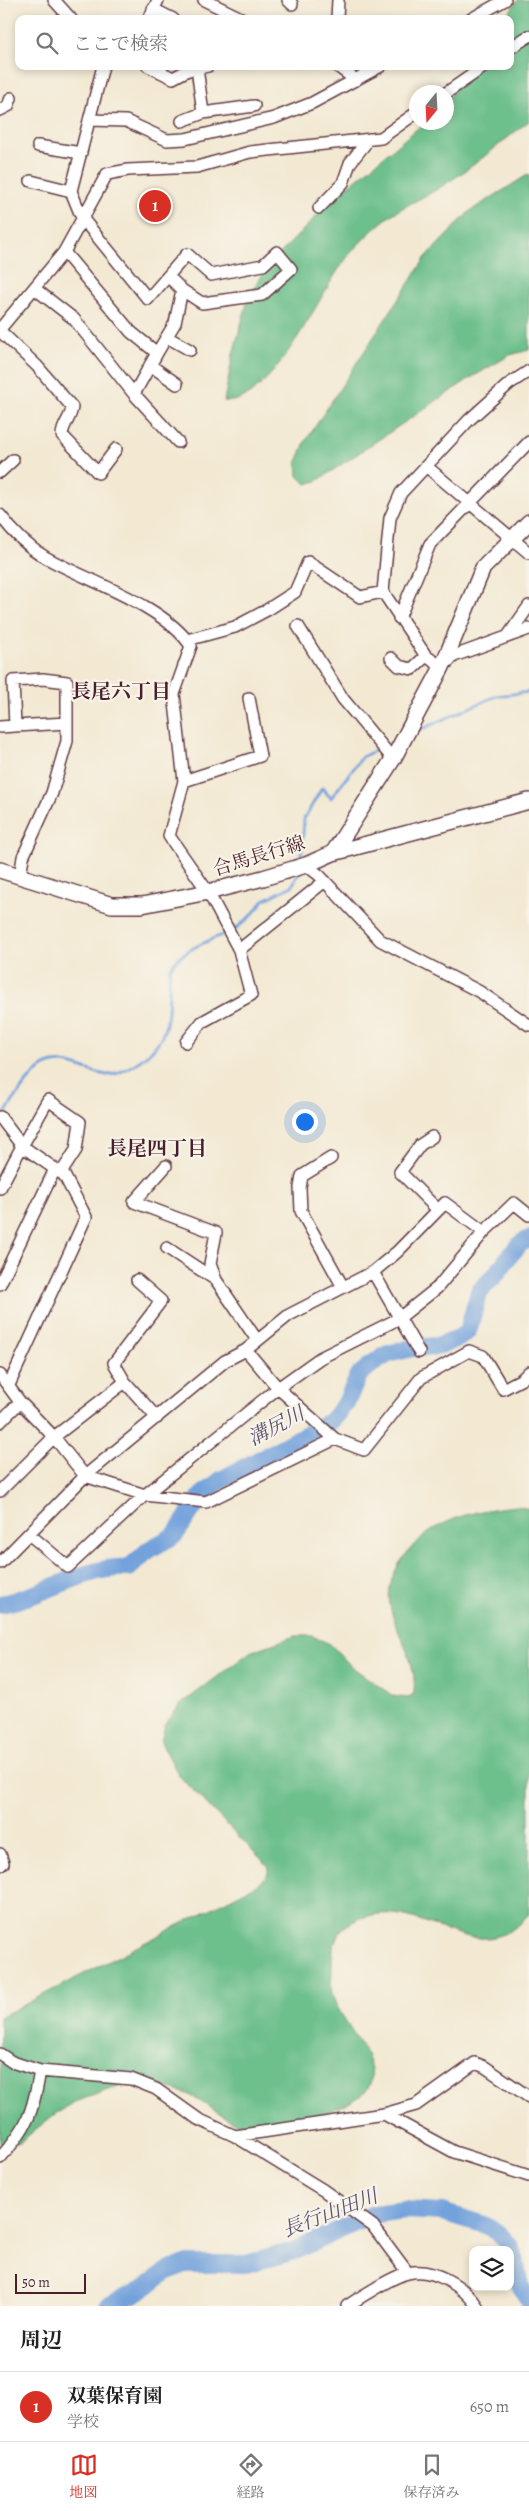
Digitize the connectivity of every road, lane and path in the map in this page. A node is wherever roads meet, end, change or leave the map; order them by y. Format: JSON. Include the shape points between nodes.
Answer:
{"nodes":[{"id":1,"x":54,"y":0,"type":"edge"},
{"id":2,"x":204,"y":0,"type":"edge"},
{"id":3,"x":338,"y":0,"type":"edge"},
{"id":4,"x":503,"y":1,"type":"edge"},
{"id":5,"x":154,"y":9,"type":"edge"},
{"id":6,"x":67,"y":15,"type":"edge"},
{"id":7,"x":166,"y":15,"type":"edge"},
{"id":8,"x":235,"y":15,"type":"edge"},
{"id":9,"x":337,"y":15,"type":"edge"},
{"id":10,"x":478,"y":15,"type":"edge"},
{"id":11,"x":529,"y":36,"type":"edge"},
{"id":12,"x":514,"y":45,"type":"edge"},
{"id":13,"x":102,"y":70,"type":"edge"},
{"id":14,"x":157,"y":70,"type":"edge"},
{"id":15,"x":195,"y":70,"type":"edge"},
{"id":16,"x":203,"y":70,"type":"edge"},
{"id":17,"x":342,"y":70,"type":"edge"},
{"id":18,"x":374,"y":70,"type":"edge"},
{"id":19,"x":479,"y":70,"type":"edge"},
{"id":20,"x":356,"y":80,"type":"junction"},
{"id":21,"x":454,"y":87,"type":"edge"},
{"id":22,"x":11,"y":98,"type":"dead end"},
{"id":23,"x":254,"y":106,"type":"dead end"},
{"id":24,"x":0,"y":110,"type":"edge"},
{"id":25,"x":202,"y":113,"type":"junction"},
{"id":26,"x":409,"y":118,"type":"edge"},
{"id":27,"x":89,"y":120,"type":"junction"},
{"id":28,"x":182,"y":121,"type":"dead end"},
{"id":29,"x":369,"y":139,"type":"junction"},
{"id":30,"x":38,"y":146,"type":"dead end"},
{"id":31,"x":81,"y":153,"type":"junction"},
{"id":32,"x":31,"y":182,"type":"dead end"},
{"id":33,"x":71,"y":191,"type":"junction"},
{"id":34,"x":319,"y":208,"type":"dead end"},
{"id":35,"x":82,"y":218,"type":"junction"},
{"id":36,"x":64,"y":252,"type":"junction"},
{"id":37,"x":168,"y":276,"type":"junction"},
{"id":38,"x":34,"y":288,"type":"junction"},
{"id":39,"x":182,"y":290,"type":"junction"},
{"id":40,"x":0,"y":330,"type":"edge"},
{"id":41,"x":167,"y":337,"type":"junction"},
{"id":42,"x":190,"y":350,"type":"dead end"},
{"id":43,"x":157,"y":353,"type":"junction"},
{"id":44,"x":150,"y":365,"type":"junction"},
{"id":45,"x":528,"y":374,"type":"edge"},
{"id":46,"x":177,"y":384,"type":"dead end"},
{"id":47,"x":134,"y":394,"type":"junction"},
{"id":48,"x":178,"y":442,"type":"dead end"},
{"id":49,"x":529,"y":442,"type":"edge"},
{"id":50,"x":116,"y":449,"type":"dead end"},
{"id":51,"x":13,"y":460,"type":"dead end"},
{"id":52,"x":426,"y":466,"type":"junction"},
{"id":53,"x":0,"y":472,"type":"edge"},
{"id":54,"x":470,"y":502,"type":"junction"},
{"id":55,"x":0,"y":515,"type":"edge"},
{"id":56,"x":529,"y":522,"type":"edge"},
{"id":57,"x":512,"y":537,"type":"junction"},
{"id":58,"x":529,"y":553,"type":"edge"},
{"id":59,"x":383,"y":592,"type":"junction"},
{"id":60,"x":529,"y":606,"type":"edge"},
{"id":61,"x":399,"y":618,"type":"junction"},
{"id":62,"x":298,"y":626,"type":"dead end"},
{"id":63,"x":529,"y":629,"type":"edge"},
{"id":64,"x":508,"y":636,"type":"junction"},
{"id":65,"x":187,"y":640,"type":"junction"},
{"id":66,"x":426,"y":656,"type":"junction"},
{"id":67,"x":391,"y":658,"type":"dead end"},
{"id":68,"x":442,"y":668,"type":"junction"},
{"id":69,"x":249,"y":698,"type":"dead end"},
{"id":70,"x":67,"y":723,"type":"junction"},
{"id":71,"x":16,"y":726,"type":"junction"},
{"id":72,"x":0,"y":727,"type":"edge"},
{"id":73,"x":393,"y":759,"type":"junction"},
{"id":74,"x":184,"y":781,"type":"junction"},
{"id":75,"x":529,"y":801,"type":"edge"},
{"id":76,"x":333,"y":853,"type":"junction"},
{"id":77,"x":306,"y":865,"type":"junction"},
{"id":78,"x":0,"y":870,"type":"edge"},
{"id":79,"x":20,"y":877,"type":"junction"},
{"id":80,"x":325,"y":881,"type":"junction"},
{"id":81,"x":208,"y":892,"type":"junction"},
{"id":82,"x":239,"y":950,"type":"junction"},
{"id":83,"x":529,"y":1025,"type":"edge"},
{"id":84,"x":186,"y":1042,"type":"dead end"},
{"id":85,"x":0,"y":1117,"type":"edge"},
{"id":86,"x":432,"y":1137,"type":"dead end"},
{"id":87,"x":22,"y":1146,"type":"junction"},
{"id":88,"x":331,"y":1158,"type":"dead end"},
{"id":89,"x":166,"y":1166,"type":"dead end"},
{"id":90,"x":58,"y":1171,"type":"junction"},
{"id":91,"x":0,"y":1188,"type":"edge"},
{"id":92,"x":438,"y":1210,"type":"junction"},
{"id":93,"x":529,"y":1215,"type":"edge"},
{"id":94,"x":484,"y":1232,"type":"junction"},
{"id":95,"x":167,"y":1248,"type":"dead end"},
{"id":96,"x":373,"y":1272,"type":"junction"},
{"id":97,"x":137,"y":1280,"type":"dead end"},
{"id":98,"x":216,"y":1280,"type":"junction"},
{"id":99,"x":0,"y":1284,"type":"edge"},
{"id":100,"x":342,"y":1287,"type":"junction"},
{"id":101,"x":398,"y":1319,"type":"junction"},
{"id":102,"x":257,"y":1340,"type":"junction"},
{"id":103,"x":246,"y":1350,"type":"junction"},
{"id":104,"x":419,"y":1352,"type":"dead end"},
{"id":105,"x":0,"y":1375,"type":"edge"},
{"id":106,"x":527,"y":1379,"type":"edge"},
{"id":107,"x":125,"y":1382,"type":"junction"},
{"id":108,"x":9,"y":1385,"type":"junction"},
{"id":109,"x":278,"y":1388,"type":"junction"},
{"id":110,"x":20,"y":1402,"type":"junction"},
{"id":111,"x":158,"y":1418,"type":"junction"},
{"id":112,"x":0,"y":1422,"type":"edge"},
{"id":113,"x":54,"y":1437,"type":"junction"},
{"id":114,"x":335,"y":1439,"type":"junction"},
{"id":115,"x":85,"y":1476,"type":"junction"},
{"id":116,"x":0,"y":1491,"type":"edge"},
{"id":117,"x":145,"y":1495,"type":"junction"},
{"id":118,"x":30,"y":1534,"type":"junction"},
{"id":119,"x":0,"y":1563,"type":"edge"},
{"id":120,"x":0,"y":1854,"type":"edge"},
{"id":121,"x":0,"y":1865,"type":"edge"},
{"id":122,"x":0,"y":2054,"type":"edge"},
{"id":123,"x":40,"y":2071,"type":"junction"},
{"id":124,"x":529,"y":2097,"type":"edge"},
{"id":125,"x":384,"y":2114,"type":"junction"},
{"id":126,"x":235,"y":2136,"type":"junction"},
{"id":127,"x":0,"y":2158,"type":"edge"},
{"id":128,"x":529,"y":2176,"type":"edge"},
{"id":129,"x":408,"y":2272,"type":"junction"},
{"id":130,"x":347,"y":2306,"type":"edge"},
{"id":131,"x":477,"y":2306,"type":"edge"}],
"edges":[{"from":1,"to":6,"type":"street"},
{"from":2,"to":8,"type":"street"},
{"from":3,"to":9,"type":"street"},
{"from":4,"to":10,"type":"street"},
{"from":5,"to":7,"type":"street"},
{"from":11,"to":12,"type":"street"},
{"from":13,"to":27,"type":"street"},
{"from":14,"to":15,"type":"street","via":[[174,78]]},
{"from":16,"to":25,"type":"street"},
{"from":17,"to":20,"type":"street"},
{"from":18,"to":20,"type":"street"},
{"from":19,"to":21,"type":"street"},
{"from":20,"to":27,"type":"street","via":[[274,118],[185,139],[167,140],[126,121]]},
{"from":22,"to":24,"type":"street","via":[[8,106]]},
{"from":23,"to":25,"type":"street"},
{"from":25,"to":28,"type":"street"},
{"from":26,"to":29,"type":"street","via":[[381,138]]},
{"from":27,"to":31,"type":"street"},
{"from":29,"to":34,"type":"street","via":[[350,163],[343,184]]},
{"from":29,"to":35,"type":"street","via":[[250,152],[197,167],[107,174]]},
{"from":30,"to":31,"type":"street"},
{"from":31,"to":33,"type":"street"},
{"from":32,"to":33,"type":"street"},
{"from":33,"to":35,"type":"street"},
{"from":35,"to":36,"type":"street"},
{"from":35,"to":37,"type":"street","via":[[148,299]]},
{"from":36,"to":38,"type":"street"},
{"from":36,"to":43,"type":"street","via":[[131,332]]},
{"from":37,"to":39,"type":"street"},
{"from":37,"to":39,"type":"street","via":[[187,254],[211,275],[263,265],[277,252],[291,269],[262,295],[202,303]]},
{"from":38,"to":40,"type":"street"},
{"from":38,"to":47,"type":"street","via":[[74,319]]},
{"from":39,"to":41,"type":"street","via":[[175,323]]},
{"from":40,"to":50,"type":"street","via":[[72,407],[72,416],[62,426],[62,435],[98,473]]},
{"from":41,"to":42,"type":"street"},
{"from":41,"to":43,"type":"street"},
{"from":43,"to":44,"type":"street"},
{"from":44,"to":46,"type":"street"},
{"from":44,"to":47,"type":"street"},
{"from":45,"to":52,"type":"street","via":[[509,384],[469,420]]},
{"from":47,"to":48,"type":"street"},
{"from":49,"to":54,"type":"street"},
{"from":51,"to":53,"type":"street"},
{"from":52,"to":54,"type":"street"},
{"from":52,"to":59,"type":"street","via":[[400,493],[390,518]]},
{"from":54,"to":57,"type":"street"},
{"from":54,"to":61,"type":"street","via":[[430,544]]},
{"from":55,"to":65,"type":"street","via":[[43,556],[126,597],[169,623]]},
{"from":56,"to":57,"type":"main road"},
{"from":57,"to":58,"type":"street"},
{"from":57,"to":68,"type":"main road","via":[[483,568]]},
{"from":59,"to":61,"type":"street"},
{"from":59,"to":65,"type":"street","via":[[360,597],[308,562],[295,592],[274,606],[235,627]]},
{"from":60,"to":64,"type":"street"},
{"from":61,"to":66,"type":"street"},
{"from":62,"to":73,"type":"street","via":[[343,699]]},
{"from":63,"to":64,"type":"street"},
{"from":64,"to":68,"type":"street","via":[[454,656]]},
{"from":65,"to":74,"type":"street","via":[[191,646],[174,694]]},
{"from":66,"to":67,"type":"street","via":[[412,669],[399,666]]},
{"from":66,"to":68,"type":"street"},
{"from":68,"to":73,"type":"main road"},
{"from":69,"to":74,"type":"street","via":[[260,756]]},
{"from":70,"to":71,"type":"street"},
{"from":70,"to":71,"type":"street","via":[[67,682],[43,679],[14,681]]},
{"from":70,"to":79,"type":"street","via":[[67,741],[52,793],[23,857]]},
{"from":71,"to":72,"type":"street"},
{"from":73,"to":76,"type":"main road"},
{"from":74,"to":81,"type":"street","via":[[169,836]]},
{"from":75,"to":76,"type":"main road","name":"合馬長行線"},
{"from":76,"to":77,"type":"main road","name":"合馬長行線"},
{"from":77,"to":80,"type":"street"},
{"from":77,"to":81,"type":"main road","name":"合馬長行線"},
{"from":78,"to":79,"type":"main road","name":"合馬長行線"},
{"from":79,"to":81,"type":"main road","name":"合馬長行線","via":[[112,905],[142,905]]},
{"from":80,"to":82,"type":"street"},
{"from":80,"to":83,"type":"street","via":[[380,940],[480,992]]},
{"from":81,"to":82,"type":"street"},
{"from":82,"to":84,"type":"street","via":[[251,995],[202,1022]]},
{"from":85,"to":87,"type":"street"},
{"from":86,"to":92,"type":"street","via":[[420,1145],[400,1172]]},
{"from":87,"to":90,"type":"street"},
{"from":87,"to":90,"type":"street","via":[[48,1100],[80,1122],[76,1150]]},
{"from":87,"to":91,"type":"street"},
{"from":88,"to":100,"type":"street","via":[[302,1176],[301,1211]]},
{"from":89,"to":98,"type":"street","via":[[134,1202],[216,1233],[210,1264]]},
{"from":90,"to":99,"type":"street"},
{"from":90,"to":108,"type":"street","via":[[64,1175],[86,1217]]},
{"from":92,"to":94,"type":"street","via":[[445,1203]]},
{"from":92,"to":96,"type":"street"},
{"from":93,"to":94,"type":"street","via":[[514,1203]]},
{"from":94,"to":101,"type":"street","via":[[437,1288]]},
{"from":95,"to":98,"type":"street"},
{"from":96,"to":100,"type":"street"},
{"from":96,"to":101,"type":"street"},
{"from":97,"to":107,"type":"street","via":[[161,1301],[114,1363]]},
{"from":98,"to":102,"type":"street"},
{"from":100,"to":102,"type":"street","via":[[289,1315]]},
{"from":101,"to":104,"type":"street"},
{"from":101,"to":109,"type":"street","via":[[320,1358]]},
{"from":102,"to":103,"type":"street"},
{"from":103,"to":109,"type":"street"},
{"from":103,"to":111,"type":"street","via":[[225,1361]]},
{"from":105,"to":108,"type":"street"},
{"from":106,"to":114,"type":"street","via":[[503,1389],[483,1356],[468,1351],[422,1378],[364,1450]]},
{"from":107,"to":111,"type":"street"},
{"from":107,"to":113,"type":"street"},
{"from":108,"to":110,"type":"street"},
{"from":109,"to":114,"type":"street"},
{"from":109,"to":117,"type":"street"},
{"from":110,"to":112,"type":"street"},
{"from":110,"to":113,"type":"street"},
{"from":111,"to":115,"type":"street"},
{"from":113,"to":115,"type":"street"},
{"from":113,"to":116,"type":"street"},
{"from":114,"to":117,"type":"street","via":[[206,1502]]},
{"from":115,"to":117,"type":"street"},
{"from":115,"to":118,"type":"street"},
{"from":117,"to":118,"type":"street","via":[[68,1567]]},
{"from":118,"to":119,"type":"street"},
{"from":120,"to":121,"type":"street","via":[[3,1863]]},
{"from":122,"to":123,"type":"street","via":[[12,2062]]},
{"from":123,"to":126,"type":"street","via":[[131,2079],[156,2089],[198,2119]]},
{"from":123,"to":127,"type":"street","via":[[34,2106],[27,2124]]},
{"from":124,"to":125,"type":"street","via":[[475,2063],[416,2105]]},
{"from":125,"to":126,"type":"street"},
{"from":125,"to":128,"type":"street","via":[[454,2152]]},
{"from":126,"to":129,"type":"street","via":[[323,2190],[373,2226]]},
{"from":129,"to":130,"type":"street"},
{"from":129,"to":131,"type":"street","via":[[438,2275],[454,2283]]}]}
